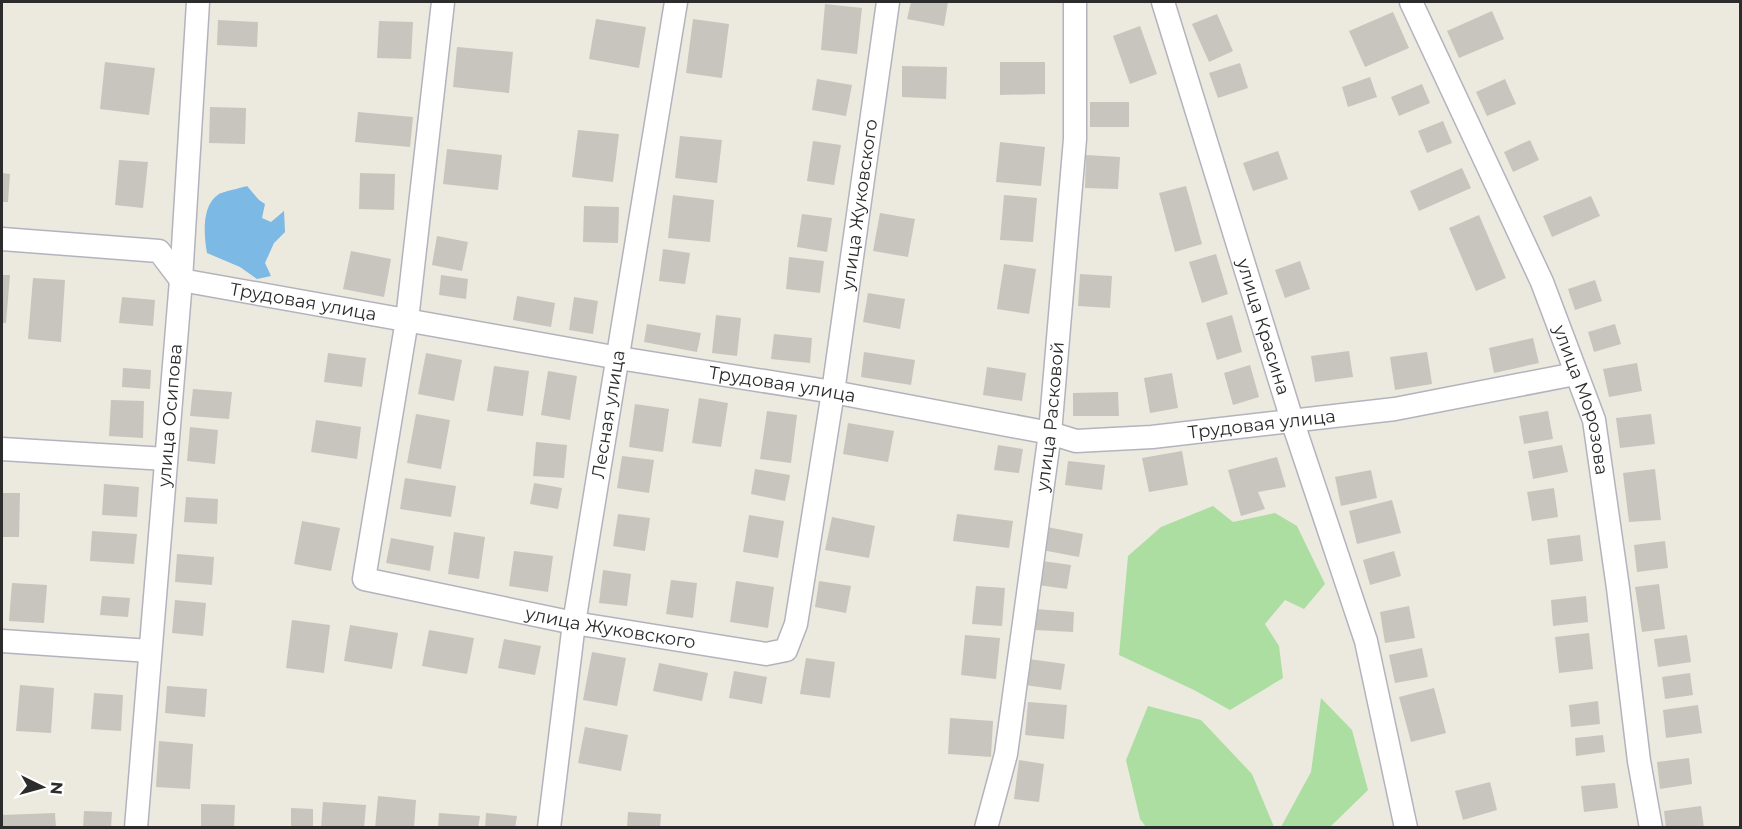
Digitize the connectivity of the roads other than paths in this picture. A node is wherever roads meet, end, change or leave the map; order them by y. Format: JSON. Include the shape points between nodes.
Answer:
{"nodes":[{"id":1,"x":198,"y":2,"type":"edge"},
{"id":2,"x":443,"y":2,"type":"edge"},
{"id":3,"x":676,"y":2,"type":"edge"},
{"id":4,"x":888,"y":2,"type":"edge"},
{"id":5,"x":1076,"y":2,"type":"edge"},
{"id":6,"x":1162,"y":2,"type":"edge"},
{"id":7,"x":1412,"y":2,"type":"edge"},
{"id":8,"x":2,"y":239,"type":"edge"},
{"id":9,"x":181,"y":280,"type":"junction"},
{"id":10,"x":407,"y":320,"type":"junction"},
{"id":11,"x":619,"y":358,"type":"junction"},
{"id":12,"x":1575,"y":374,"type":"junction"},
{"id":13,"x":833,"y":392,"type":"junction"},
{"id":14,"x":1292,"y":420,"type":"junction"},
{"id":15,"x":1050,"y":433,"type":"junction"},
{"id":16,"x":2,"y":449,"type":"edge"},
{"id":17,"x":166,"y":459,"type":"junction"},
{"id":18,"x":574,"y":623,"type":"junction"},
{"id":19,"x":2,"y":641,"type":"edge"},
{"id":20,"x":150,"y":651,"type":"junction"},
{"id":21,"x":136,"y":828,"type":"edge"},
{"id":22,"x":549,"y":828,"type":"edge"},
{"id":23,"x":986,"y":828,"type":"edge"},
{"id":24,"x":1406,"y":828,"type":"edge"},
{"id":25,"x":1651,"y":828,"type":"edge"}],
"edges":[{"from":1,"to":9,"type":"street","name":"улица Осипова"},
{"from":2,"to":10,"type":"street","name":"улица Жуковского"},
{"from":3,"to":11,"type":"street","name":"Лесная улица"},
{"from":4,"to":13,"type":"street","name":"улица Жуковского"},
{"from":5,"to":15,"type":"street","name":"улица Расковой","via":[[1075,139]]},
{"from":6,"to":14,"type":"street","name":"улица Красина"},
{"from":7,"to":12,"type":"street","name":"улица Морозова","via":[[1542,282]]},
{"from":8,"to":9,"type":"street","via":[[159,251]]},
{"from":9,"to":10,"type":"street","name":"Трудовая улица"},
{"from":9,"to":17,"type":"street","name":"улица Осипова"},
{"from":10,"to":11,"type":"street","name":"Трудовая улица"},
{"from":10,"to":18,"type":"street","name":"улица Жуковского","via":[[364,579]]},
{"from":11,"to":13,"type":"street","name":"Трудовая улица"},
{"from":11,"to":18,"type":"street","name":"Лесная улица"},
{"from":12,"to":14,"type":"street","name":"Трудовая улица","via":[[1395,409]]},
{"from":12,"to":25,"type":"street","name":"улица Морозова","via":[[1594,420]]},
{"from":13,"to":15,"type":"street","name":"Трудовая улица"},
{"from":13,"to":18,"type":"street","name":"улица Жуковского","via":[[796,624],[786,650],[766,654]]},
{"from":14,"to":15,"type":"street","name":"Трудовая улица","via":[[1152,437],[1076,441]]},
{"from":14,"to":24,"type":"street","name":"улица Красина","via":[[1366,641]]},
{"from":15,"to":23,"type":"street","name":"улица Расковой","via":[[1006,754]]},
{"from":16,"to":17,"type":"street"},
{"from":17,"to":20,"type":"street","name":"улица Осипова"},
{"from":18,"to":22,"type":"street","name":"Лесная улица"},
{"from":19,"to":20,"type":"street"},
{"from":20,"to":21,"type":"street","name":"улица Осипова"}]}
